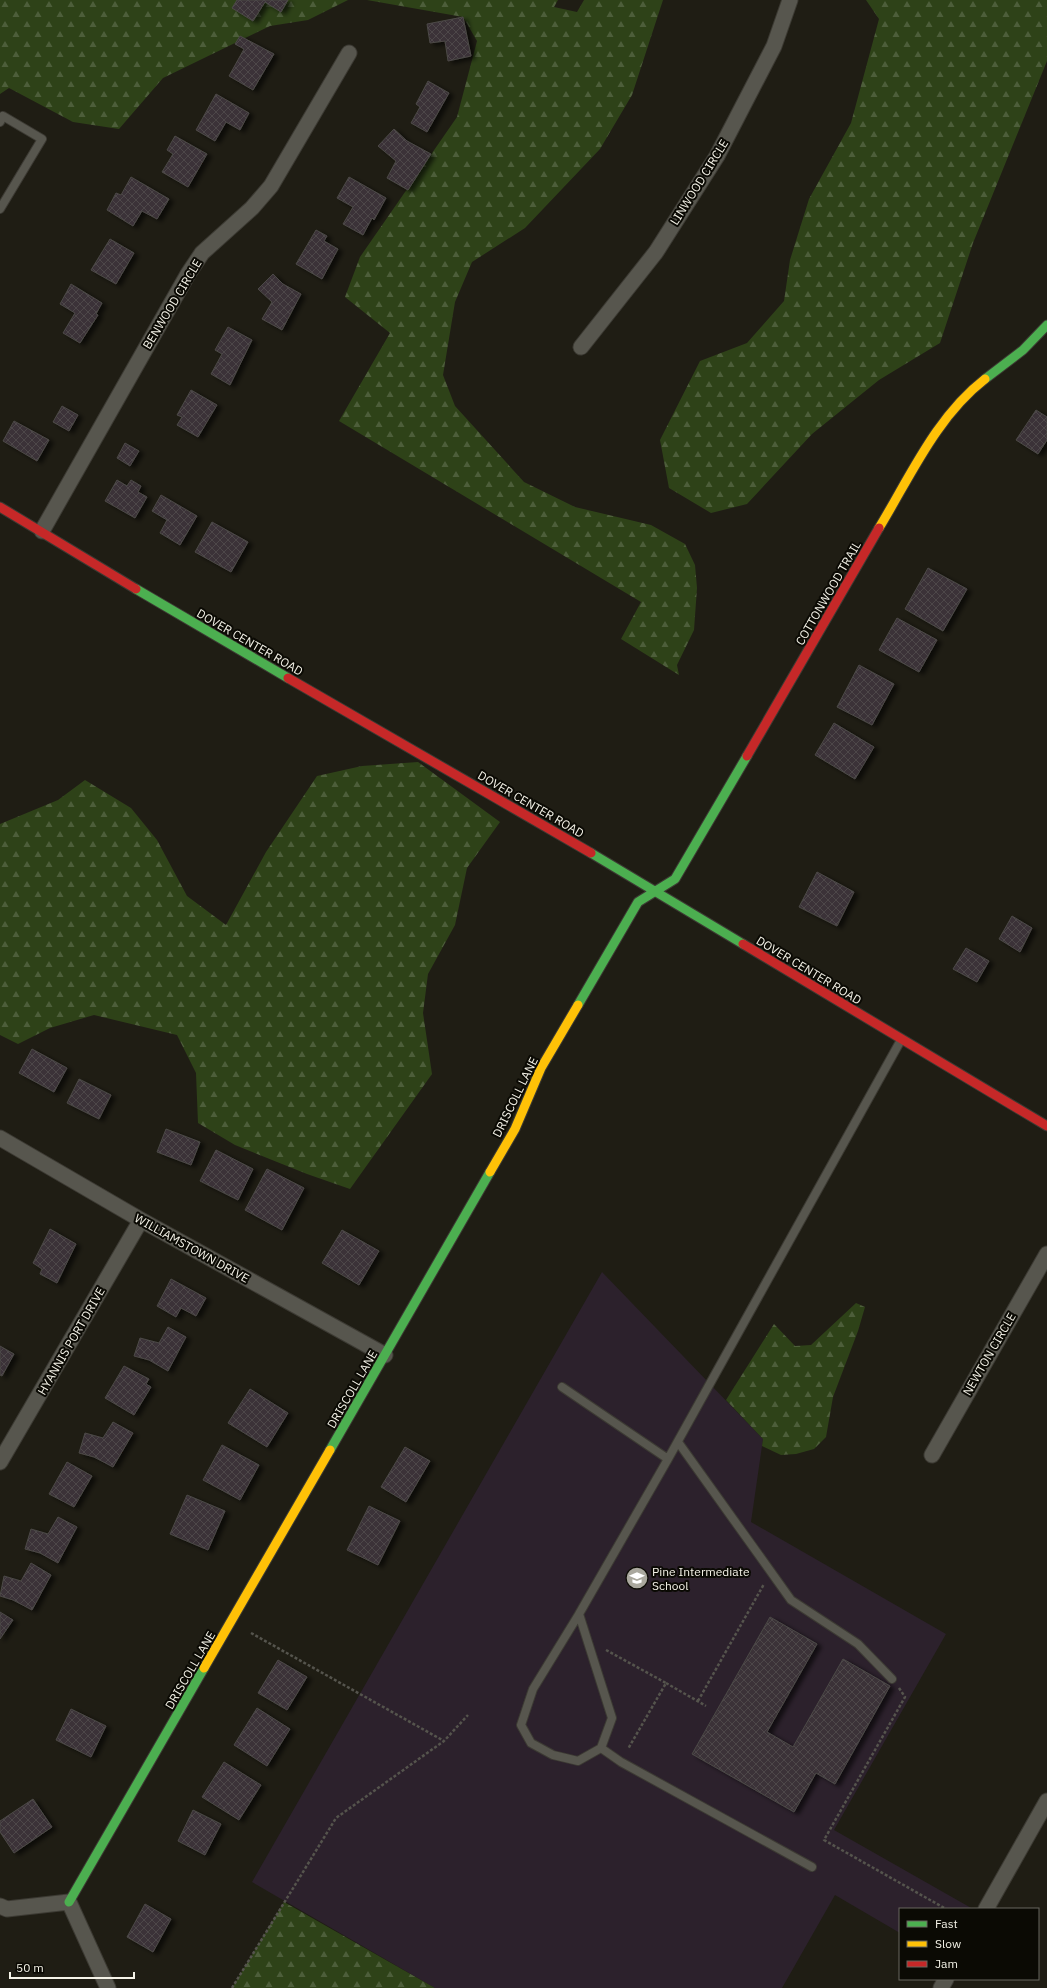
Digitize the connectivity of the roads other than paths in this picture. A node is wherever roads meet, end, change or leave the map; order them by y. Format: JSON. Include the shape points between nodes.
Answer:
{"nodes":[{"id":1,"x":790,"y":0,"type":"edge"},
{"id":2,"x":349,"y":53,"type":"dead end"},
{"id":3,"x":0,"y":122,"type":"edge"},
{"id":4,"x":0,"y":209,"type":"edge"},
{"id":5,"x":1047,"y":326,"type":"edge"},
{"id":6,"x":581,"y":347,"type":"dead end"},
{"id":7,"x":0,"y":507,"type":"edge"},
{"id":8,"x":42,"y":532,"type":"junction"},
{"id":9,"x":656,"y":892,"type":"junction"},
{"id":10,"x":902,"y":1040,"type":"junction"},
{"id":11,"x":1047,"y":1126,"type":"edge"},
{"id":12,"x":0,"y":1138,"type":"edge"},
{"id":13,"x":142,"y":1220,"type":"junction"},
{"id":14,"x":1047,"y":1254,"type":"edge"},
{"id":15,"x":385,"y":1355,"type":"junction"},
{"id":16,"x":562,"y":1387,"type":"dead end"},
{"id":17,"x":678,"y":1442,"type":"junction"},
{"id":18,"x":932,"y":1455,"type":"dead end"},
{"id":19,"x":668,"y":1459,"type":"junction"},
{"id":20,"x":0,"y":1462,"type":"edge"},
{"id":21,"x":579,"y":1614,"type":"junction"},
{"id":22,"x":892,"y":1679,"type":"road end"},
{"id":23,"x":601,"y":1748,"type":"junction"},
{"id":24,"x":1047,"y":1801,"type":"edge"},
{"id":25,"x":812,"y":1867,"type":"dead end"},
{"id":26,"x":69,"y":1902,"type":"junction"},
{"id":27,"x":0,"y":1906,"type":"edge"},
{"id":28,"x":987,"y":1908,"type":"edge"},
{"id":29,"x":108,"y":1988,"type":"edge"}],
"edges":[{"from":1,"to":6,"type":"street","name":"LINWOOD CIRCLE","via":[[774,46],[717,156],[656,252]]},
{"from":2,"to":8,"type":"street","name":"BENWOOD CIRCLE","via":[[271,186],[252,208],[202,254],[188,274]]},
{"from":3,"to":4,"type":"lane","via":[[3,116],[42,138]]},
{"from":5,"to":9,"type":"street","name":"COTTONWOOD TRAIL","via":[[1023,350],[971,390],[938,428],[675,879]]},
{"from":7,"to":8,"type":"street","name":"DOVER CENTER ROAD"},
{"from":8,"to":9,"type":"street","name":"DOVER CENTER ROAD","via":[[191,622]]},
{"from":9,"to":10,"type":"street","name":"DOVER CENTER ROAD"},
{"from":9,"to":15,"type":"street","name":"DRISCOLL LANE","via":[[638,902],[604,958],[541,1068],[515,1129]]},
{"from":10,"to":11,"type":"street","name":"DOVER CENTER ROAD"},
{"from":10,"to":17,"type":"lane"},
{"from":12,"to":13,"type":"street","name":"WILLIAMSTOWN DRIVE"},
{"from":13,"to":15,"type":"street","name":"WILLIAMSTOWN DRIVE"},
{"from":13,"to":20,"type":"street","name":"HYANNIS PORT DRIVE"},
{"from":14,"to":18,"type":"street","name":"NEWTON CIRCLE"},
{"from":15,"to":26,"type":"street","name":"DRISCOLL LANE"},
{"from":16,"to":19,"type":"lane"},
{"from":17,"to":19,"type":"lane"},
{"from":17,"to":22,"type":"lane","via":[[791,1600],[858,1644]]},
{"from":19,"to":21,"type":"lane"},
{"from":21,"to":23,"type":"lane","via":[[612,1718]]},
{"from":21,"to":23,"type":"lane","via":[[533,1689],[521,1725],[531,1743],[553,1755],[578,1761]]},
{"from":23,"to":25,"type":"lane","via":[[621,1762]]},
{"from":24,"to":28,"type":"street"},
{"from":26,"to":27,"type":"street","via":[[7,1909]]},
{"from":26,"to":29,"type":"street"}]}
